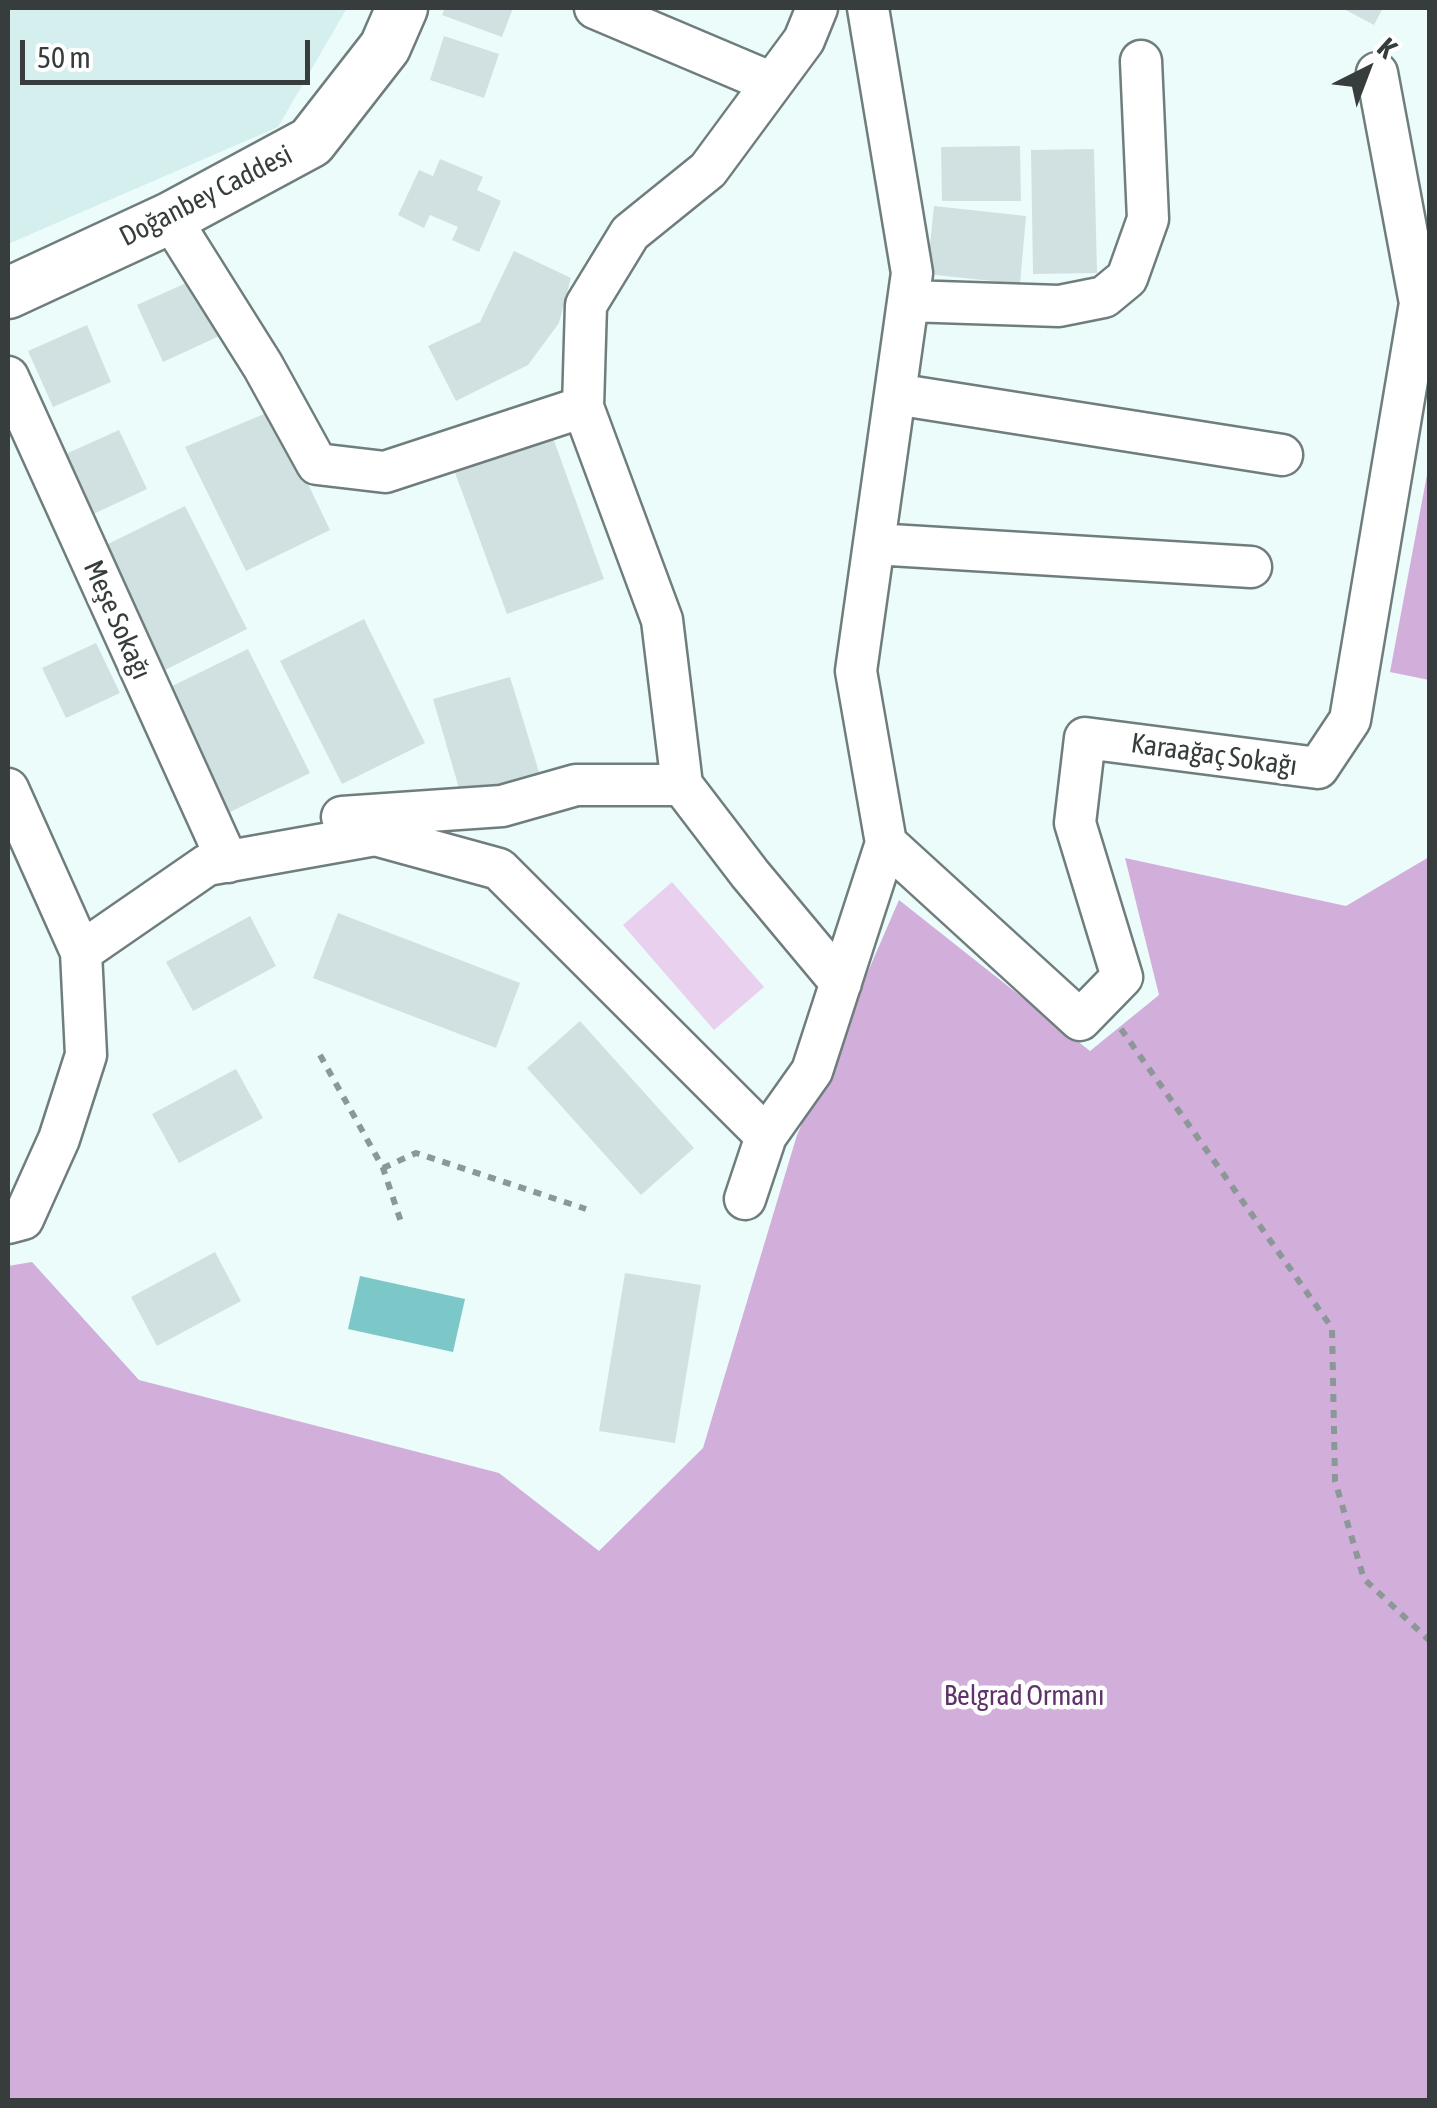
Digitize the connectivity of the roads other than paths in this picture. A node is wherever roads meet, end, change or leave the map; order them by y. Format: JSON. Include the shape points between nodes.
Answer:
{"nodes":[{"id":1,"x":402,"y":8,"type":"edge"},
{"id":2,"x":595,"y":8,"type":"edge"},
{"id":3,"x":817,"y":8,"type":"edge"},
{"id":4,"x":868,"y":8,"type":"edge"},
{"id":5,"x":1141,"y":61,"type":"dead end"},
{"id":6,"x":1377,"y":73,"type":"dead end"},
{"id":7,"x":772,"y":83,"type":"junction"},
{"id":8,"x":170,"y":218,"type":"junction"},
{"id":9,"x":8,"y":293,"type":"edge"},
{"id":10,"x":908,"y":301,"type":"junction"},
{"id":11,"x":8,"y":377,"type":"edge"},
{"id":12,"x":895,"y":394,"type":"junction"},
{"id":13,"x":582,"y":407,"type":"junction"},
{"id":14,"x":1282,"y":455,"type":"dead end"},
{"id":15,"x":874,"y":544,"type":"junction"},
{"id":16,"x":1251,"y":568,"type":"dead end"},
{"id":17,"x":682,"y":786,"type":"junction"},
{"id":18,"x":8,"y":789,"type":"edge"},
{"id":19,"x":886,"y":843,"type":"junction"},
{"id":20,"x":222,"y":850,"type":"junction"},
{"id":21,"x":81,"y":952,"type":"junction"},
{"id":22,"x":840,"y":983,"type":"junction"},
{"id":23,"x":766,"y":1136,"type":"junction"},
{"id":24,"x":745,"y":1199,"type":"dead end"},
{"id":25,"x":8,"y":1224,"type":"edge"}],
"edges":[{"from":1,"to":8,"type":"street","name":"Doğanbey Caddesi","via":[[386,47],[311,142]]},
{"from":2,"to":7,"type":"street"},
{"from":3,"to":7,"type":"street","via":[[804,40]]},
{"from":4,"to":10,"type":"street","via":[[912,273]]},
{"from":5,"to":10,"type":"street","via":[[1148,219],[1127,278],[1104,298],[1059,306]]},
{"from":6,"to":19,"type":"street","name":"Karaağaç Sokağı","via":[[1420,303],[1350,720],[1318,768],[1085,738],[1075,823],[1122,977],[1080,1020]]},
{"from":7,"to":13,"type":"street","via":[[708,170],[630,233],[586,306]]},
{"from":8,"to":9,"type":"street","name":"Doğanbey Caddesi"},
{"from":8,"to":13,"type":"street","via":[[317,464],[385,472]]},
{"from":10,"to":12,"type":"street"},
{"from":11,"to":20,"type":"street","name":"Meşe Sokağı"},
{"from":12,"to":14,"type":"street"},
{"from":12,"to":15,"type":"street"},
{"from":13,"to":17,"type":"street","via":[[662,620]]},
{"from":15,"to":16,"type":"street"},
{"from":15,"to":19,"type":"street","via":[[856,671]]},
{"from":17,"to":20,"type":"street","via":[[576,785],[502,806],[359,814]]},
{"from":17,"to":22,"type":"street"},
{"from":18,"to":21,"type":"street"},
{"from":19,"to":22,"type":"street"},
{"from":20,"to":21,"type":"street"},
{"from":20,"to":23,"type":"street","via":[[375,835],[499,870]]},
{"from":21,"to":25,"type":"street","via":[[86,1055],[59,1140],[23,1219]]},
{"from":22,"to":23,"type":"street","via":[[812,1071]]},
{"from":23,"to":24,"type":"street"}]}
